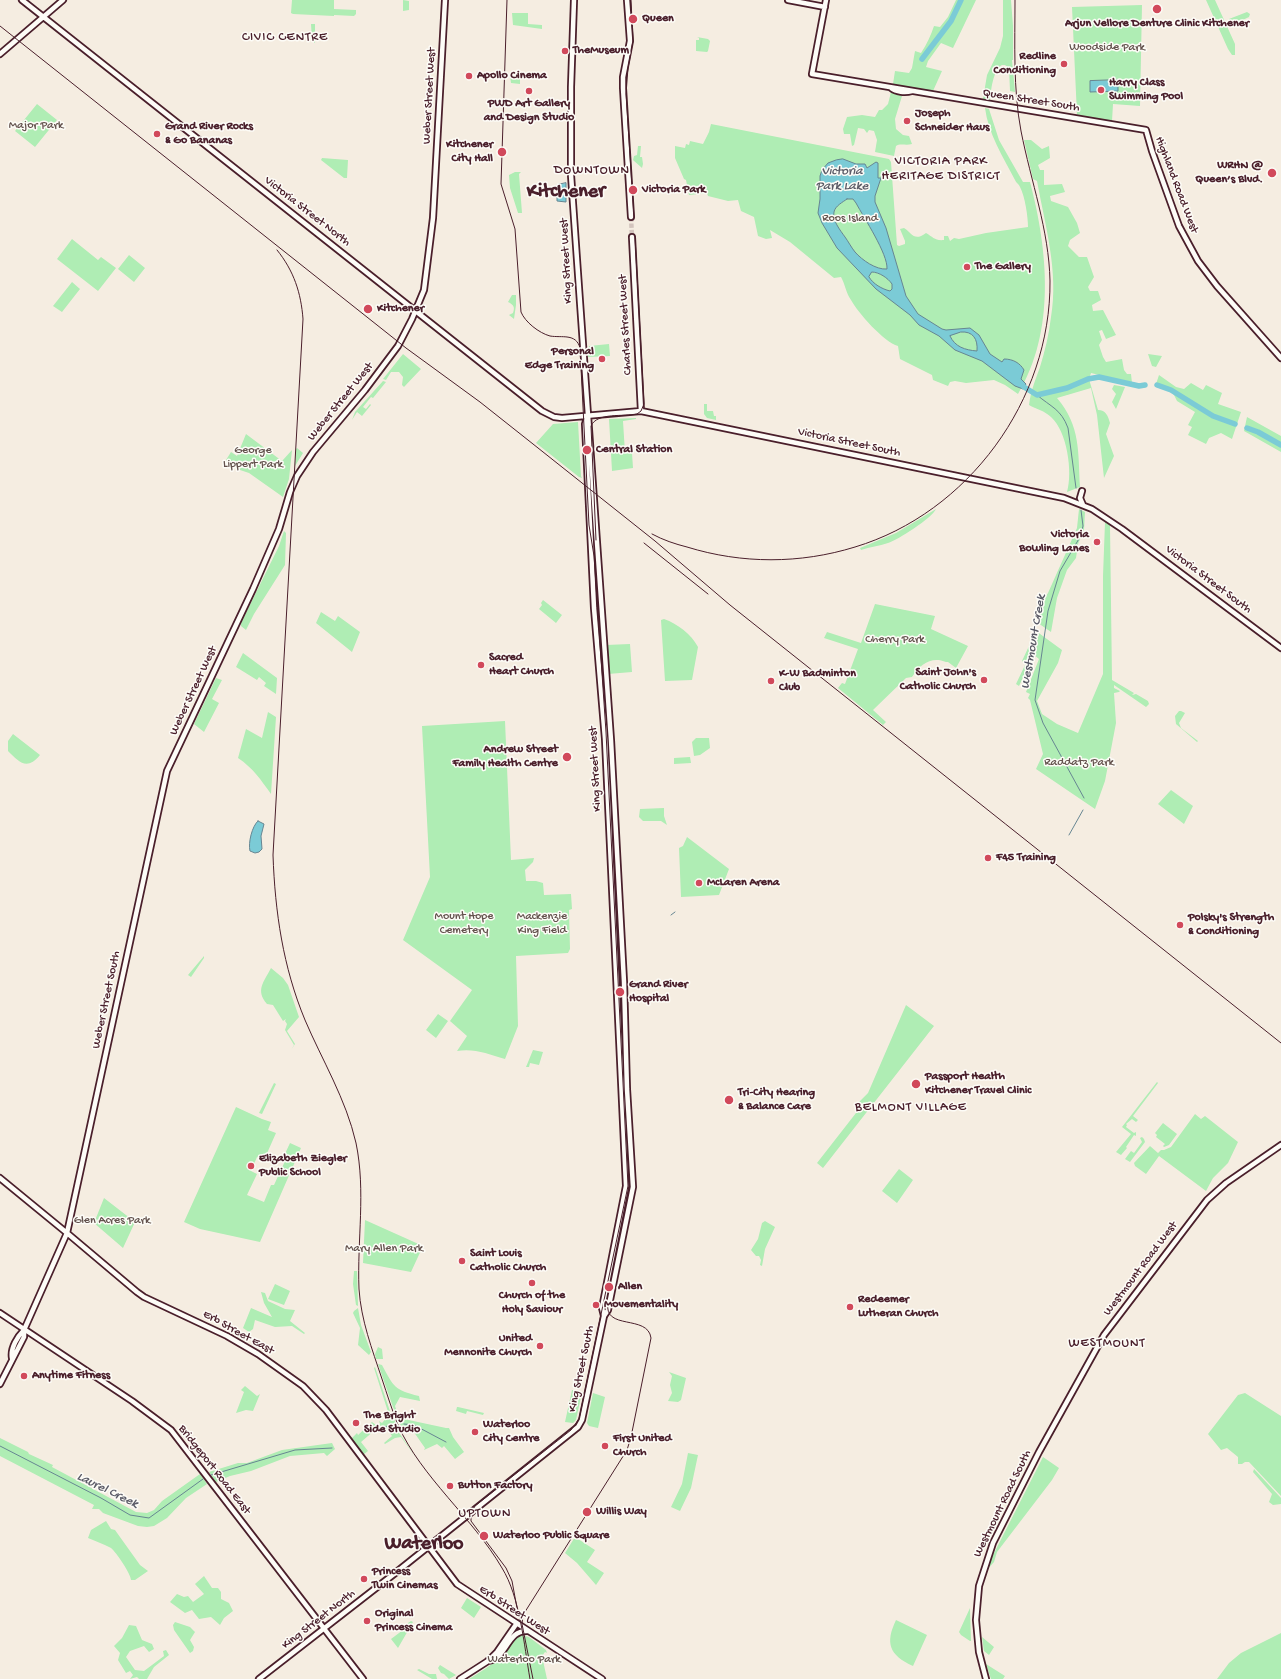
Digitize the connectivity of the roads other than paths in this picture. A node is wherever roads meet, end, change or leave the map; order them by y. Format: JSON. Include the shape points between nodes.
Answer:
{"nodes":[{"id":1,"x":22,"y":0,"type":"edge"},
{"id":2,"x":63,"y":0,"type":"edge"},
{"id":3,"x":445,"y":0,"type":"edge"},
{"id":4,"x":574,"y":0,"type":"edge"},
{"id":5,"x":627,"y":0,"type":"edge"},
{"id":6,"x":788,"y":0,"type":"edge"},
{"id":7,"x":826,"y":0,"type":"edge"},
{"id":8,"x":825,"y":7,"type":"junction"},
{"id":9,"x":43,"y":17,"type":"junction"},
{"id":10,"x":0,"y":54,"type":"edge"},
{"id":11,"x":1146,"y":130,"type":"joint"},
{"id":12,"x":631,"y":217,"type":"tunnel mouth"},
{"id":13,"x":632,"y":237,"type":"tunnel mouth"},
{"id":14,"x":416,"y":311,"type":"junction"},
{"id":15,"x":1281,"y":358,"type":"edge"},
{"id":16,"x":642,"y":411,"type":"junction"},
{"id":17,"x":587,"y":416,"type":"junction"},
{"id":18,"x":1082,"y":491,"type":"dead end"},
{"id":19,"x":1083,"y":505,"type":"junction"},
{"id":20,"x":1281,"y":648,"type":"edge"},
{"id":21,"x":167,"y":771,"type":"joint"},
{"id":22,"x":623,"y":1122,"type":"joint"},
{"id":23,"x":629,"y":1122,"type":"joint"},
{"id":24,"x":1281,"y":1145,"type":"edge"},
{"id":25,"x":0,"y":1178,"type":"edge"},
{"id":26,"x":68,"y":1233,"type":"junction"},
{"id":27,"x":0,"y":1313,"type":"edge"},
{"id":28,"x":604,"y":1316,"type":"junction"},
{"id":29,"x":24,"y":1330,"type":"junction"},
{"id":30,"x":0,"y":1384,"type":"edge"},
{"id":31,"x":1050,"y":1434,"type":"joint"},
{"id":32,"x":429,"y":1545,"type":"junction"},
{"id":33,"x":517,"y":1623,"type":"junction"},
{"id":34,"x":325,"y":1628,"type":"junction"},
{"id":35,"x":528,"y":1631,"type":"junction"},
{"id":36,"x":488,"y":1661,"type":"junction"},
{"id":37,"x":259,"y":1679,"type":"edge"},
{"id":38,"x":363,"y":1679,"type":"edge"},
{"id":39,"x":460,"y":1679,"type":"edge"},
{"id":40,"x":602,"y":1679,"type":"edge"},
{"id":41,"x":986,"y":1679,"type":"edge"}],
"edges":[{"from":1,"to":9,"type":"main road","name":"Victoria Street North"},
{"from":2,"to":9,"type":"main road"},
{"from":3,"to":14,"type":"main road","name":"Weber Street West","via":[[430,245],[424,290]]},
{"from":4,"to":17,"type":"main road","name":"King Street West","via":[[571,165]]},
{"from":5,"to":12,"type":"main road","via":[[630,41],[623,88]]},
{"from":6,"to":8,"type":"main road"},
{"from":7,"to":8,"type":"main road"},
{"from":8,"to":11,"type":"main road","name":"Queen Street South","via":[[812,74]]},
{"from":9,"to":10,"type":"main road"},
{"from":9,"to":14,"type":"main road","name":"Victoria Street North"},
{"from":11,"to":15,"type":"main road","name":"Highland Road West","via":[[1181,231],[1198,261]]},
{"from":13,"to":16,"type":"main road","name":"Charles Street West"},
{"from":14,"to":17,"type":"main road","name":"Victoria Street North","via":[[542,412],[554,417]]},
{"from":14,"to":21,"type":"main road","name":"Weber Street West","via":[[398,346],[313,452],[297,476],[279,529],[256,582]]},
{"from":16,"to":17,"type":"main road","name":"Victoria Street South"},
{"from":16,"to":19,"type":"main road","name":"Victoria Street South","via":[[1064,498]]},
{"from":17,"to":22,"type":"main road","name":"King Street West","via":[[585,424],[594,608],[606,753]]},
{"from":17,"to":23,"type":"main road","name":"King Street West","via":[[611,740]]},
{"from":18,"to":19,"type":"main road","via":[[1080,498]]},
{"from":19,"to":20,"type":"main road","name":"Victoria Street South","via":[[1122,528]]},
{"from":21,"to":26,"type":"main road","name":"Weber Street South"},
{"from":22,"to":28,"type":"main road","name":"King Street South","via":[[626,1193],[602,1308]]},
{"from":23,"to":28,"type":"main road","name":"King Street South","via":[[632,1194]]},
{"from":24,"to":31,"type":"main road","name":"Westmount Road West","via":[[1226,1183],[1207,1200],[1104,1335]]},
{"from":25,"to":26,"type":"main road","name":"Erb Street East"},
{"from":26,"to":29,"type":"main road","name":"Weber Street South"},
{"from":26,"to":32,"type":"main road","name":"Erb Street East","via":[[144,1297],[240,1343],[303,1386],[326,1410]]},
{"from":27,"to":29,"type":"main road","name":"Bridgeport Road East"},
{"from":28,"to":32,"type":"main road","name":"King Street South","via":[[582,1420],[578,1427]]},
{"from":29,"to":30,"type":"main road","name":"Weber Street South","via":[[24,1337]]},
{"from":29,"to":34,"type":"main road","name":"Bridgeport Road East","via":[[132,1401],[171,1430]]},
{"from":31,"to":41,"type":"main road","name":"Westmount Road South","via":[[993,1543],[979,1586],[977,1641]]},
{"from":32,"to":33,"type":"main road","name":"Erb Street West","via":[[457,1584]]},
{"from":32,"to":34,"type":"main road","name":"King Street North"},
{"from":33,"to":35,"type":"main road","name":"Erb Street West"},
{"from":33,"to":36,"type":"main road"},
{"from":34,"to":37,"type":"main road","name":"King Street North"},
{"from":34,"to":38,"type":"main road","name":"Bridgeport Road East"},
{"from":35,"to":36,"type":"main road","via":[[515,1635],[498,1656]]},
{"from":35,"to":40,"type":"main road","name":"Erb Street West"},
{"from":36,"to":39,"type":"main road"}]}
